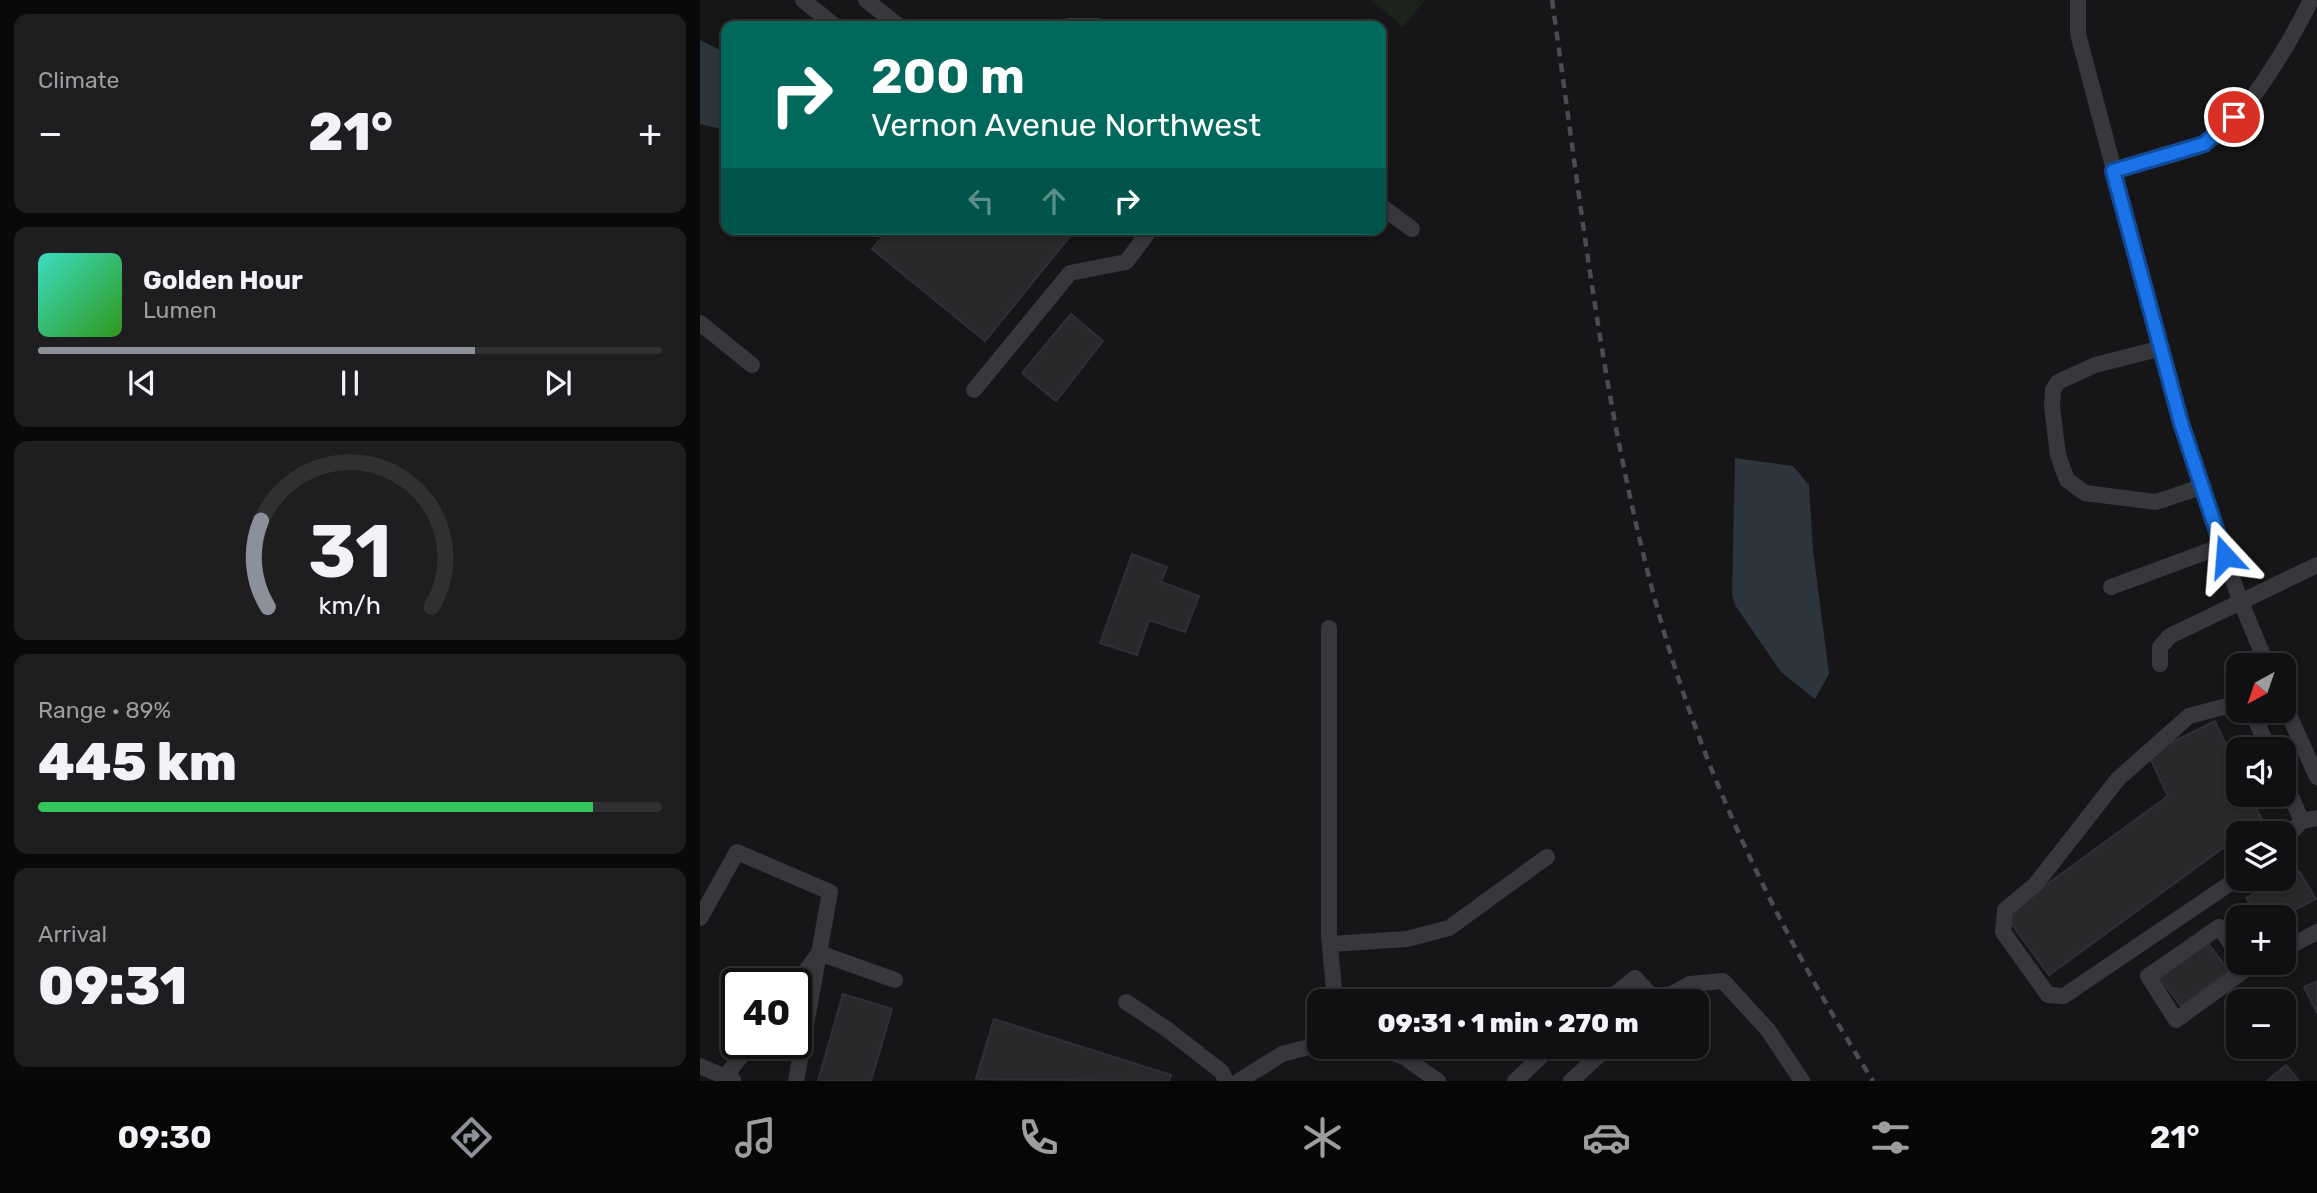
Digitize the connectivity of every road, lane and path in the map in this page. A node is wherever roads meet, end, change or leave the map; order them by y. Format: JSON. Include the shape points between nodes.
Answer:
{"nodes":[{"id":1,"x":803,"y":0,"type":"edge"},
{"id":2,"x":866,"y":0,"type":"edge"},
{"id":3,"x":2078,"y":0,"type":"edge"},
{"id":4,"x":2311,"y":0,"type":"edge"},
{"id":5,"x":829,"y":21,"type":"edge"},
{"id":6,"x":891,"y":21,"type":"edge"},
{"id":7,"x":2113,"y":171,"type":"junction"},
{"id":8,"x":1386,"y":209,"type":"edge"},
{"id":9,"x":1412,"y":229,"type":"dead end"},
{"id":10,"x":1146,"y":235,"type":"edge"},
{"id":11,"x":700,"y":323,"type":"edge"},
{"id":12,"x":2162,"y":348,"type":"junction"},
{"id":13,"x":752,"y":365,"type":"dead end"},
{"id":14,"x":974,"y":390,"type":"dead end"},
{"id":15,"x":2201,"y":487,"type":"junction"},
{"id":16,"x":2222,"y":546,"type":"junction"},
{"id":17,"x":2317,"y":565,"type":"edge"},
{"id":18,"x":2111,"y":587,"type":"dead end"},
{"id":19,"x":2241,"y":601,"type":"junction"},
{"id":20,"x":1329,"y":628,"type":"dead end"},
{"id":21,"x":2262,"y":653,"type":"edge"},
{"id":22,"x":2160,"y":664,"type":"dead end"},
{"id":23,"x":2226,"y":706,"type":"edge"},
{"id":24,"x":2293,"y":723,"type":"edge"},
{"id":25,"x":2317,"y":777,"type":"edge"},
{"id":26,"x":2296,"y":799,"type":"edge"},
{"id":27,"x":2310,"y":819,"type":"edge"},
{"id":28,"x":2296,"y":830,"type":"edge"},
{"id":29,"x":1547,"y":857,"type":"dead end"},
{"id":30,"x":2226,"y":886,"type":"edge"},
{"id":31,"x":700,"y":918,"type":"edge"},
{"id":32,"x":2317,"y":932,"type":"edge"},
{"id":33,"x":2296,"y":943,"type":"edge"},
{"id":34,"x":1330,"y":944,"type":"junction"},
{"id":35,"x":819,"y":953,"type":"junction"},
{"id":36,"x":2247,"y":961,"type":"edge"},
{"id":37,"x":808,"y":968,"type":"edge"},
{"id":38,"x":894,"y":980,"type":"dead end"},
{"id":39,"x":1334,"y":989,"type":"edge"},
{"id":40,"x":1622,"y":989,"type":"edge"},
{"id":41,"x":1646,"y":989,"type":"edge"},
{"id":42,"x":1681,"y":989,"type":"edge"},
{"id":43,"x":1126,"y":1002,"type":"dead end"},
{"id":44,"x":1307,"y":1047,"type":"edge"},
{"id":45,"x":742,"y":1059,"type":"edge"},
{"id":46,"x":1407,"y":1059,"type":"edge"},
{"id":47,"x":1538,"y":1059,"type":"edge"},
{"id":48,"x":1595,"y":1059,"type":"edge"},
{"id":49,"x":700,"y":1066,"type":"edge"},
{"id":50,"x":730,"y":1079,"type":"edge"},
{"id":51,"x":1244,"y":1080,"type":"edge"},
{"id":52,"x":796,"y":1081,"type":"edge"},
{"id":53,"x":1226,"y":1081,"type":"edge"},
{"id":54,"x":1438,"y":1081,"type":"edge"},
{"id":55,"x":1515,"y":1081,"type":"edge"},
{"id":56,"x":1572,"y":1081,"type":"edge"},
{"id":57,"x":1802,"y":1081,"type":"edge"}],
"edges":[{"from":1,"to":5,"type":"street"},
{"from":2,"to":6,"type":"street"},
{"from":3,"to":7,"type":"street","via":[[2078,34]]},
{"from":4,"to":7,"type":"street","via":[[2277,64],[2214,137]]},
{"from":7,"to":12,"type":"street"},
{"from":8,"to":9,"type":"street"},
{"from":10,"to":14,"type":"street","via":[[1126,262],[1070,273]]},
{"from":11,"to":13,"type":"street"},
{"from":12,"to":15,"type":"street"},
{"from":12,"to":15,"type":"street","via":[[2095,365],[2058,382],[2052,407],[2058,455],[2067,480],[2085,493],[2156,502]]},
{"from":15,"to":16,"type":"street"},
{"from":16,"to":18,"type":"street"},
{"from":16,"to":19,"type":"street"},
{"from":17,"to":19,"type":"street"},
{"from":19,"to":21,"type":"street"},
{"from":19,"to":22,"type":"street","via":[[2164,641],[2158,653]]},
{"from":20,"to":34,"type":"street"},
{"from":23,"to":30,"type":"street","via":[[2189,716],[2118,779],[2035,885],[2005,910],[2003,932],[2048,995],[2064,996]]},
{"from":24,"to":25,"type":"street"},
{"from":26,"to":27,"type":"street"},
{"from":27,"to":28,"type":"street"},
{"from":29,"to":34,"type":"street","via":[[1449,928],[1407,939]]},
{"from":31,"to":35,"type":"street","via":[[737,852],[830,892]]},
{"from":32,"to":33,"type":"street"},
{"from":34,"to":39,"type":"street"},
{"from":35,"to":37,"type":"street"},
{"from":35,"to":38,"type":"street"},
{"from":35,"to":52,"type":"street"},
{"from":36,"to":36,"type":"street","via":[[2176,1020],[2148,976],[2219,927]]},
{"from":40,"to":41,"type":"street","via":[[1635,978]]},
{"from":42,"to":57,"type":"street","via":[[1724,981],[1768,1030]]},
{"from":43,"to":53,"type":"street","via":[[1222,1072]]},
{"from":44,"to":51,"type":"street","via":[[1282,1054]]},
{"from":45,"to":50,"type":"street"},
{"from":46,"to":54,"type":"street"},
{"from":47,"to":55,"type":"street"},
{"from":48,"to":56,"type":"street"},
{"from":49,"to":50,"type":"street"}]}
